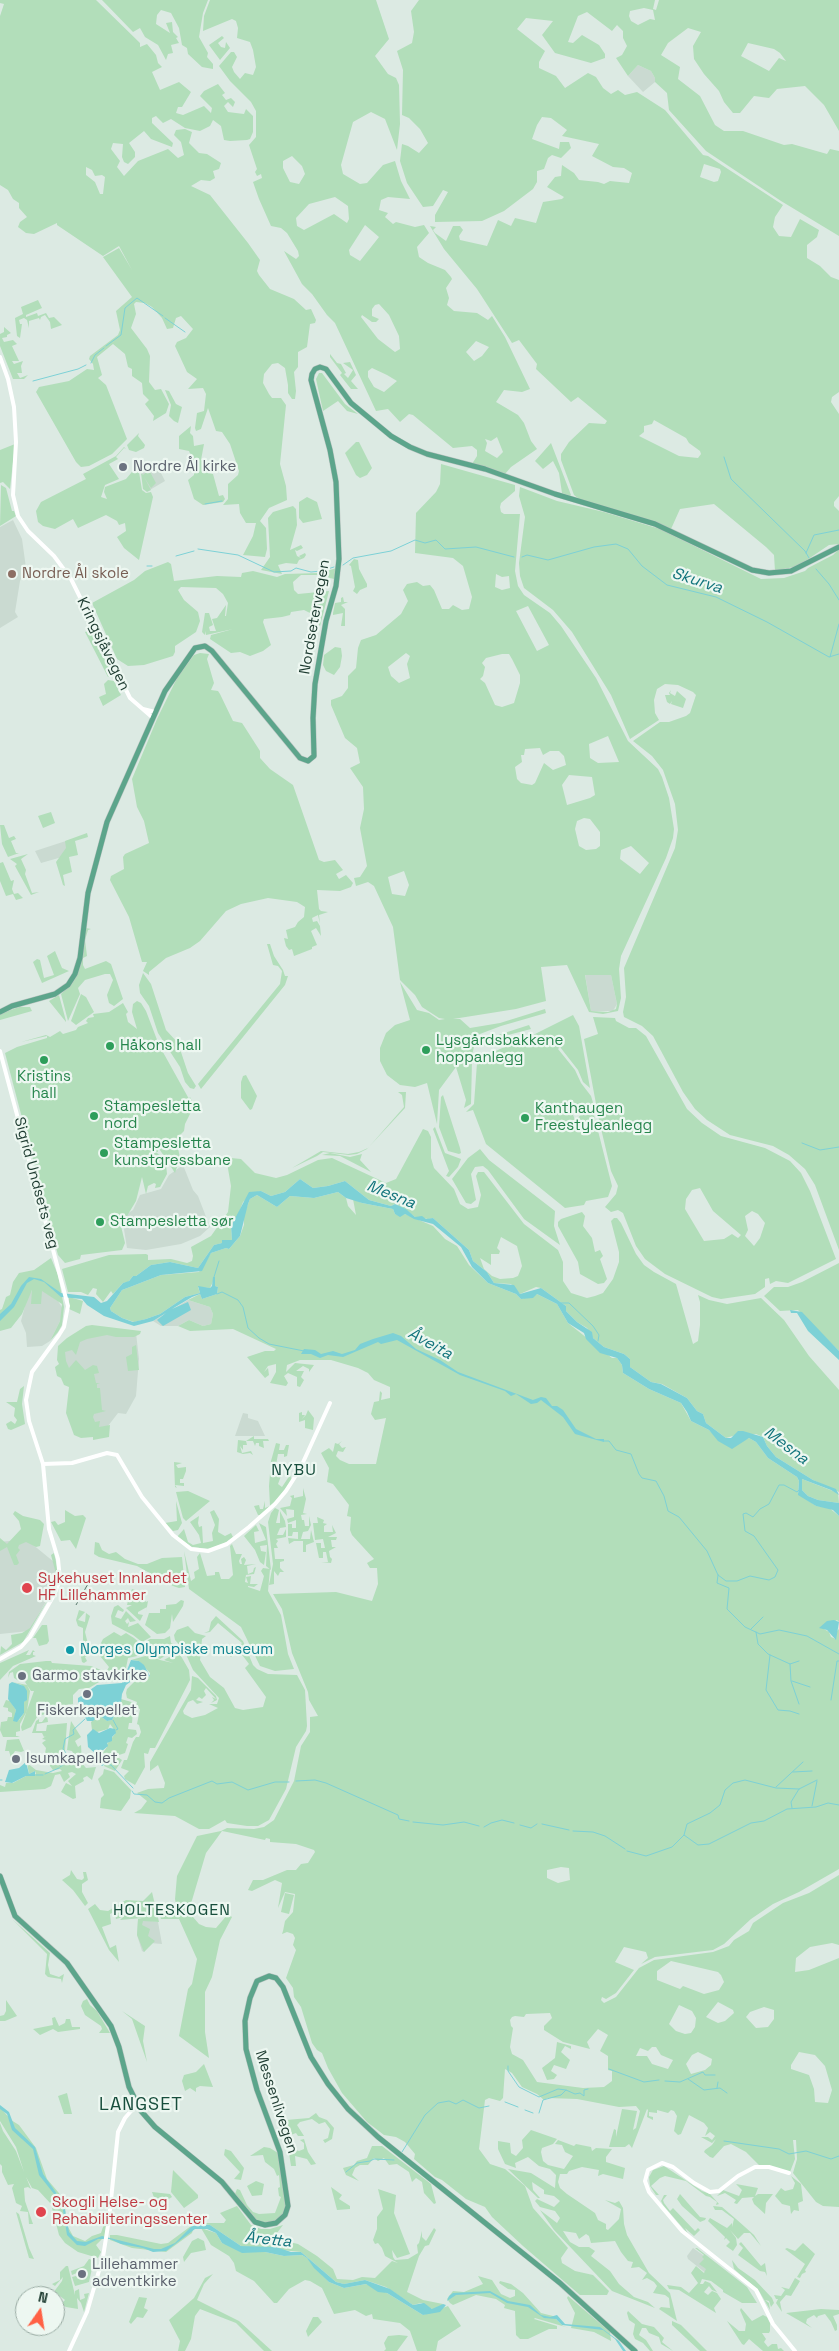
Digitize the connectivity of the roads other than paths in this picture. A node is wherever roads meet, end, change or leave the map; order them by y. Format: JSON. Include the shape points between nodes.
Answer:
{"nodes":[{"id":1,"x":0,"y":356,"type":"edge"},
{"id":2,"x":839,"y":547,"type":"edge"},
{"id":3,"x":142,"y":709,"type":"junction"},
{"id":4,"x":156,"y":712,"type":"junction"},
{"id":5,"x":153,"y":718,"type":"junction"},
{"id":6,"x":0,"y":1012,"type":"edge"},
{"id":7,"x":0,"y":1051,"type":"edge"},
{"id":8,"x":330,"y":1403,"type":"dead end"},
{"id":9,"x":43,"y":1464,"type":"junction"},
{"id":10,"x":0,"y":1659,"type":"edge"},
{"id":11,"x":0,"y":1876,"type":"edge"},
{"id":12,"x":138,"y":2106,"type":"junction"},
{"id":13,"x":789,"y":2173,"type":"dead end"},
{"id":14,"x":69,"y":2351,"type":"edge"},
{"id":15,"x":634,"y":2351,"type":"edge"},
{"id":16,"x":795,"y":2351,"type":"edge"}],
"edges":[{"from":1,"to":3,"type":"street","name":"Kringsjåvegen","via":[[15,416],[13,495],[16,511],[28,531],[54,556],[71,579],[126,692]]},
{"from":2,"to":4,"type":"main road","name":"Nordsetervegen","via":[[791,571],[770,573],[752,570],[655,524],[410,447],[391,436],[351,403],[326,369],[317,368],[312,371],[312,380],[335,475],[339,564],[315,684],[312,718],[314,756],[308,761],[298,757],[205,646],[190,652]]},
{"from":3,"to":4,"type":"street"},
{"from":3,"to":5,"type":"street","name":"Kringsjåvegen"},
{"from":4,"to":5,"type":"main road","name":"Nordsetervegen"},
{"from":5,"to":6,"type":"main road","name":"Nordsetervegen","via":[[102,834],[88,893],[79,964],[73,978],[52,996]]},
{"from":7,"to":9,"type":"street","name":"Sigrid Undsets veg","via":[[64,1286],[67,1312],[59,1336],[36,1364],[27,1386],[28,1414]]},
{"from":8,"to":9,"type":"street","via":[[286,1491],[249,1527],[215,1549],[198,1550],[180,1542],[147,1504],[121,1459],[110,1453],[72,1462]]},
{"from":9,"to":10,"type":"street","via":[[49,1529],[60,1567],[60,1580],[26,1642]]},
{"from":11,"to":12,"type":"main road","name":"Messenlivegen","via":[[15,1916],[67,1963],[111,2026],[129,2088]]},
{"from":12,"to":14,"type":"street","via":[[121,2125],[117,2139],[103,2257],[88,2312]]},
{"from":12,"to":15,"type":"main road","name":"Messenlivegen","via":[[155,2127],[222,2182],[255,2222],[269,2225],[283,2218],[288,2206],[284,2166],[249,2066],[245,2039],[246,2015],[253,1988],[260,1978],[272,1976],[283,1987],[300,2035],[316,2066],[352,2113],[560,2283]]},
{"from":13,"to":16,"type":"street","via":[[770,2167],[755,2167],[719,2191],[710,2192],[662,2163],[648,2170],[645,2182],[648,2192],[682,2231],[756,2290],[773,2324]]}]}
